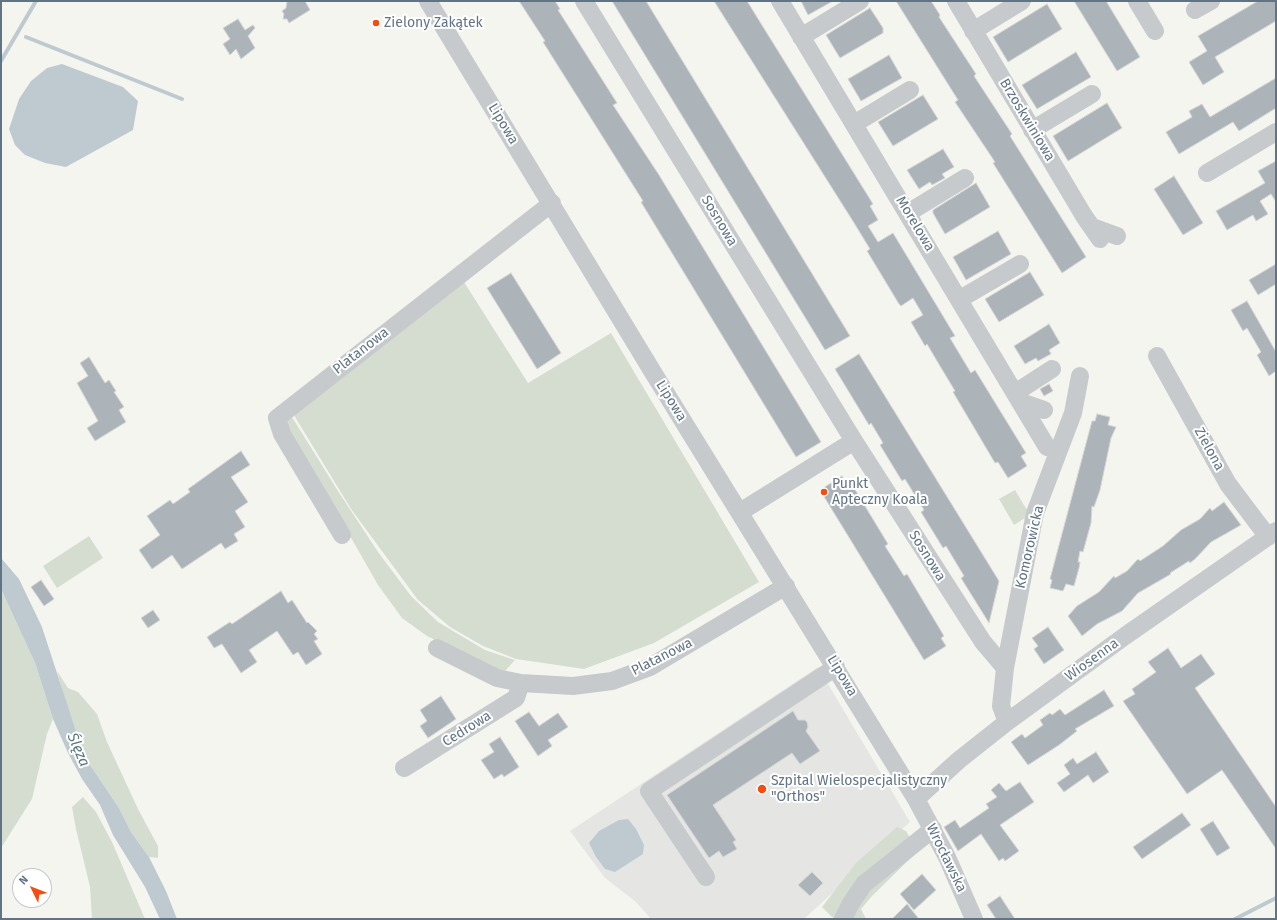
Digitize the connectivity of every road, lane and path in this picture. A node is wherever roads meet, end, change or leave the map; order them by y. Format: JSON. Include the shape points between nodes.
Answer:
{"nodes":[{"id":1,"x":428,"y":1,"type":"edge"},
{"id":2,"x":584,"y":1,"type":"edge"},
{"id":3,"x":780,"y":1,"type":"edge"},
{"id":4,"x":860,"y":1,"type":"edge"},
{"id":5,"x":956,"y":1,"type":"edge"},
{"id":6,"x":1022,"y":1,"type":"edge"},
{"id":7,"x":1137,"y":1,"type":"edge"},
{"id":8,"x":1211,"y":1,"type":"edge"},
{"id":9,"x":1195,"y":10,"type":"dead end"},
{"id":10,"x":973,"y":31,"type":"junction"},
{"id":11,"x":1155,"y":31,"type":"dead end"},
{"id":12,"x":801,"y":37,"type":"junction"},
{"id":13,"x":910,"y":90,"type":"dead end"},
{"id":14,"x":1092,"y":94,"type":"dead end"},
{"id":15,"x":854,"y":124,"type":"junction"},
{"id":16,"x":1032,"y":130,"type":"junction"},
{"id":17,"x":1276,"y":132,"type":"edge"},
{"id":18,"x":1207,"y":173,"type":"dead end"},
{"id":19,"x":965,"y":178,"type":"dead end"},
{"id":20,"x":552,"y":203,"type":"junction"},
{"id":21,"x":908,"y":213,"type":"junction"},
{"id":22,"x":1118,"y":236,"type":"dead end"},
{"id":23,"x":1020,"y":264,"type":"dead end"},
{"id":24,"x":960,"y":299,"type":"junction"},
{"id":25,"x":1157,"y":356,"type":"dead end"},
{"id":26,"x":1052,"y":369,"type":"dead end"},
{"id":27,"x":1080,"y":376,"type":"dead end"},
{"id":28,"x":1018,"y":398,"type":"junction"},
{"id":29,"x":1044,"y":410,"type":"dead end"},
{"id":30,"x":854,"y":441,"type":"junction"},
{"id":31,"x":1048,"y":447,"type":"dead end"},
{"id":32,"x":740,"y":512,"type":"junction"},
{"id":33,"x":1272,"y":534,"type":"edge"},
{"id":34,"x":342,"y":535,"type":"dead end"},
{"id":35,"x":786,"y":586,"type":"junction"},
{"id":36,"x":437,"y":648,"type":"dead end"},
{"id":37,"x":836,"y":667,"type":"junction"},
{"id":38,"x":1005,"y":668,"type":"junction"},
{"id":39,"x":521,"y":683,"type":"junction"},
{"id":40,"x":1007,"y":722,"type":"junction"},
{"id":41,"x":404,"y":768,"type":"dead end"},
{"id":42,"x":916,"y":799,"type":"junction"},
{"id":43,"x":933,"y":829,"type":"junction"},
{"id":44,"x":706,"y":877,"type":"dead end"},
{"id":45,"x":843,"y":919,"type":"edge"},
{"id":46,"x":974,"y":919,"type":"edge"}],
"edges":[{"from":1,"to":20,"type":"street","name":"Lipowa"},
{"from":2,"to":30,"type":"street","name":"Sosnowa"},
{"from":3,"to":12,"type":"street","name":"Morelowa"},
{"from":4,"to":12,"type":"street"},
{"from":5,"to":10,"type":"street","name":"Brzoskwiniowa"},
{"from":6,"to":10,"type":"street"},
{"from":7,"to":11,"type":"street"},
{"from":8,"to":9,"type":"street"},
{"from":10,"to":16,"type":"street","name":"Brzoskwiniowa"},
{"from":12,"to":15,"type":"street","name":"Morelowa"},
{"from":13,"to":15,"type":"street"},
{"from":14,"to":16,"type":"street"},
{"from":15,"to":21,"type":"street","name":"Morelowa"},
{"from":16,"to":22,"type":"street","name":"Brzoskwiniowa","via":[[1096,233]]},
{"from":17,"to":18,"type":"street"},
{"from":19,"to":21,"type":"street"},
{"from":20,"to":32,"type":"street","name":"Lipowa"},
{"from":20,"to":34,"type":"street","name":"Platanowa","via":[[277,418],[282,434]]},
{"from":21,"to":24,"type":"street","name":"Morelowa"},
{"from":23,"to":24,"type":"street"},
{"from":24,"to":28,"type":"street","name":"Morelowa"},
{"from":25,"to":33,"type":"street","name":"Zielona","via":[[1228,484]]},
{"from":26,"to":28,"type":"street"},
{"from":27,"to":38,"type":"street","name":"Komorowicka","via":[[1073,413],[1036,513]]},
{"from":28,"to":29,"type":"street"},
{"from":28,"to":31,"type":"street","name":"Morelowa"},
{"from":30,"to":32,"type":"street"},
{"from":30,"to":38,"type":"street","name":"Sosnowa","via":[[974,629]]},
{"from":32,"to":35,"type":"street","name":"Lipowa"},
{"from":33,"to":40,"type":"street","name":"Wiosenna"},
{"from":35,"to":37,"type":"street","name":"Lipowa"},
{"from":35,"to":39,"type":"street","name":"Platanowa","via":[[650,667],[618,679],[573,686]]},
{"from":36,"to":39,"type":"street","name":"Platanowa","via":[[497,678]]},
{"from":37,"to":42,"type":"street","name":"Lipowa"},
{"from":37,"to":44,"type":"street","via":[[649,791]]},
{"from":38,"to":40,"type":"street","name":"Komorowicka","via":[[1001,706]]},
{"from":39,"to":41,"type":"street","name":"Cedrowa","via":[[516,698]]},
{"from":40,"to":42,"type":"street","name":"Wiosenna"},
{"from":42,"to":43,"type":"street","name":"Wrocławska"},
{"from":43,"to":45,"type":"street","via":[[864,884]]},
{"from":43,"to":46,"type":"street","name":"Wrocławska","via":[[948,857]]}]}
